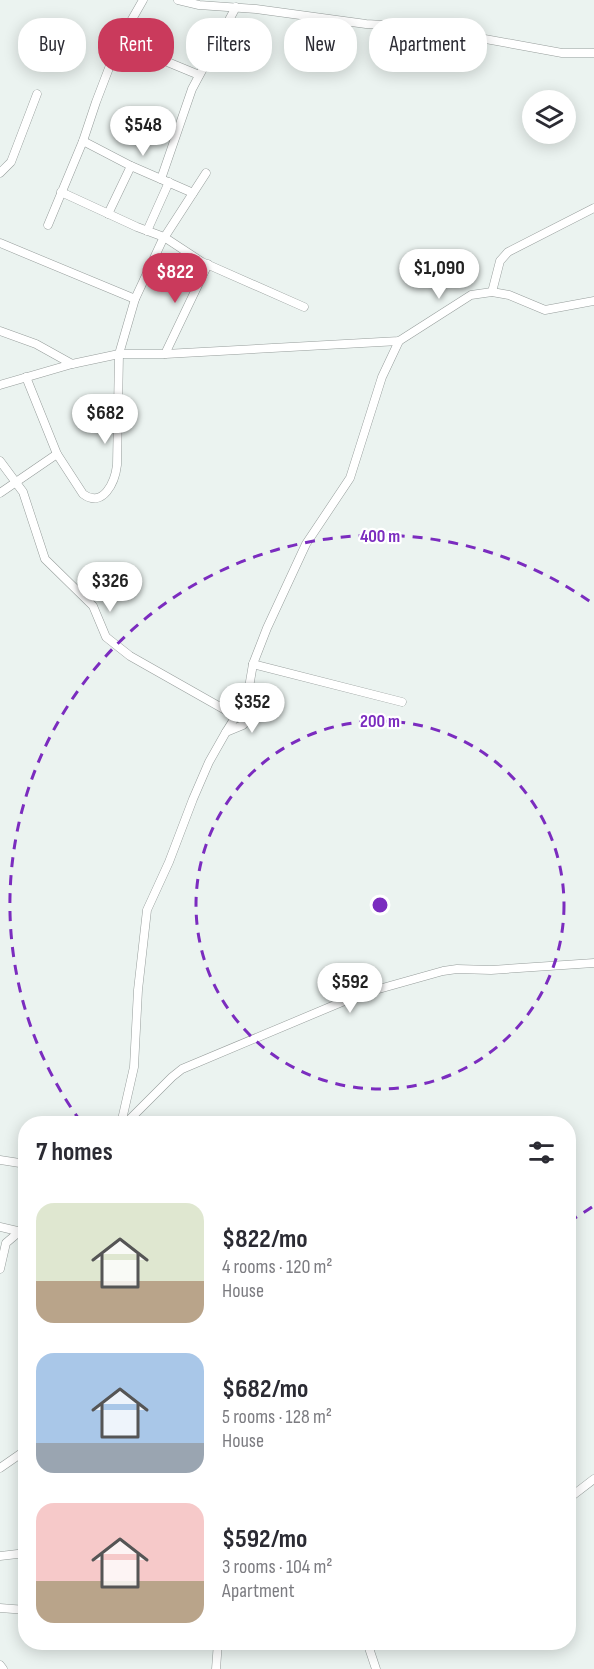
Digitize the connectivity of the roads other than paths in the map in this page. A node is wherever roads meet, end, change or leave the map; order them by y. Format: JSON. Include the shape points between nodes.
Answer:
{"nodes":[{"id":1,"x":143,"y":0,"type":"edge"},
{"id":2,"x":178,"y":0,"type":"edge"},
{"id":3,"x":236,"y":7,"type":"junction"},
{"id":4,"x":133,"y":18,"type":"edge"},
{"id":5,"x":594,"y":53,"type":"edge"},
{"id":6,"x":174,"y":65,"type":"edge"},
{"id":7,"x":108,"y":72,"type":"edge"},
{"id":8,"x":199,"y":75,"type":"junction"},
{"id":9,"x":37,"y":94,"type":"dead end"},
{"id":10,"x":83,"y":141,"type":"junction"},
{"id":11,"x":131,"y":166,"type":"junction"},
{"id":12,"x":0,"y":173,"type":"edge"},
{"id":13,"x":206,"y":173,"type":"dead end"},
{"id":14,"x":165,"y":181,"type":"junction"},
{"id":15,"x":61,"y":192,"type":"junction"},
{"id":16,"x":193,"y":193,"type":"junction"},
{"id":17,"x":594,"y":208,"type":"edge"},
{"id":18,"x":108,"y":214,"type":"junction"},
{"id":19,"x":48,"y":225,"type":"dead end"},
{"id":20,"x":147,"y":231,"type":"junction"},
{"id":21,"x":164,"y":237,"type":"junction"},
{"id":22,"x":0,"y":243,"type":"edge"},
{"id":23,"x":208,"y":264,"type":"junction"},
{"id":24,"x":492,"y":292,"type":"junction"},
{"id":25,"x":135,"y":299,"type":"junction"},
{"id":26,"x":594,"y":302,"type":"edge"},
{"id":27,"x":304,"y":307,"type":"dead end"},
{"id":28,"x":0,"y":331,"type":"edge"},
{"id":29,"x":399,"y":341,"type":"junction"},
{"id":30,"x":119,"y":354,"type":"junction"},
{"id":31,"x":165,"y":354,"type":"junction"},
{"id":32,"x":72,"y":364,"type":"junction"},
{"id":33,"x":26,"y":377,"type":"junction"},
{"id":34,"x":0,"y":385,"type":"edge"},
{"id":35,"x":57,"y":454,"type":"junction"},
{"id":36,"x":0,"y":461,"type":"edge"},
{"id":37,"x":16,"y":482,"type":"junction"},
{"id":38,"x":0,"y":493,"type":"edge"},
{"id":39,"x":253,"y":664,"type":"junction"},
{"id":40,"x":247,"y":699,"type":"junction"},
{"id":41,"x":402,"y":702,"type":"dead end"},
{"id":42,"x":236,"y":716,"type":"junction"},
{"id":43,"x":226,"y":732,"type":"junction"},
{"id":44,"x":594,"y":963,"type":"edge"},
{"id":45,"x":125,"y":1116,"type":"edge"},
{"id":46,"x":131,"y":1116,"type":"edge"},
{"id":47,"x":0,"y":1160,"type":"edge"},
{"id":48,"x":18,"y":1163,"type":"edge"},
{"id":49,"x":0,"y":1227,"type":"edge"},
{"id":50,"x":18,"y":1231,"type":"edge"},
{"id":51,"x":18,"y":1236,"type":"edge"},
{"id":52,"x":0,"y":1269,"type":"edge"},
{"id":53,"x":18,"y":1457,"type":"edge"},
{"id":54,"x":0,"y":1468,"type":"edge"},
{"id":55,"x":594,"y":1479,"type":"edge"},
{"id":56,"x":576,"y":1493,"type":"edge"},
{"id":57,"x":18,"y":1554,"type":"edge"},
{"id":58,"x":0,"y":1556,"type":"edge"},
{"id":59,"x":0,"y":1608,"type":"edge"},
{"id":60,"x":18,"y":1609,"type":"edge"},
{"id":61,"x":217,"y":1650,"type":"edge"},
{"id":62,"x":370,"y":1650,"type":"edge"},
{"id":63,"x":0,"y":1665,"type":"edge"},
{"id":64,"x":3,"y":1669,"type":"edge"},
{"id":65,"x":216,"y":1669,"type":"edge"},
{"id":66,"x":376,"y":1669,"type":"edge"}],
"edges":[{"from":1,"to":4,"type":"street"},
{"from":2,"to":3,"type":"street"},
{"from":3,"to":5,"type":"street","via":[[420,27],[562,52]]},
{"from":3,"to":8,"type":"street"},
{"from":6,"to":8,"type":"street"},
{"from":7,"to":10,"type":"street"},
{"from":8,"to":14,"type":"street"},
{"from":9,"to":12,"type":"street","via":[[14,155]]},
{"from":10,"to":11,"type":"street"},
{"from":10,"to":15,"type":"street"},
{"from":11,"to":14,"type":"street"},
{"from":11,"to":18,"type":"street"},
{"from":13,"to":16,"type":"street"},
{"from":14,"to":16,"type":"street"},
{"from":14,"to":20,"type":"street"},
{"from":15,"to":18,"type":"street"},
{"from":15,"to":19,"type":"street"},
{"from":16,"to":21,"type":"street"},
{"from":17,"to":24,"type":"street","via":[[508,252],[500,261]]},
{"from":18,"to":20,"type":"street"},
{"from":20,"to":21,"type":"street"},
{"from":21,"to":23,"type":"street"},
{"from":21,"to":25,"type":"street"},
{"from":22,"to":25,"type":"street"},
{"from":23,"to":27,"type":"street"},
{"from":23,"to":31,"type":"street"},
{"from":24,"to":26,"type":"street","via":[[545,310]]},
{"from":24,"to":29,"type":"street","via":[[463,299]]},
{"from":25,"to":30,"type":"street"},
{"from":28,"to":32,"type":"street","via":[[36,344]]},
{"from":29,"to":31,"type":"street"},
{"from":29,"to":39,"type":"street","via":[[382,377],[350,478],[306,544]]},
{"from":30,"to":31,"type":"street"},
{"from":30,"to":32,"type":"street"},
{"from":30,"to":35,"type":"street","via":[[117,465],[106,494],[99,498],[83,494]]},
{"from":32,"to":33,"type":"street"},
{"from":33,"to":34,"type":"street"},
{"from":33,"to":35,"type":"street"},
{"from":35,"to":37,"type":"street"},
{"from":36,"to":37,"type":"street"},
{"from":37,"to":38,"type":"street"},
{"from":37,"to":42,"type":"street","via":[[23,492],[45,559],[93,606],[106,637],[130,656]]},
{"from":39,"to":40,"type":"street"},
{"from":39,"to":41,"type":"street"},
{"from":40,"to":42,"type":"street"},
{"from":40,"to":43,"type":"street","via":[[246,722]]},
{"from":42,"to":43,"type":"street"},
{"from":43,"to":45,"type":"street","via":[[209,762],[146,916],[134,1067]]},
{"from":44,"to":46,"type":"street","via":[[450,970],[361,994],[182,1069]]},
{"from":47,"to":48,"type":"street"},
{"from":49,"to":50,"type":"street"},
{"from":51,"to":52,"type":"street","via":[[4,1248]]},
{"from":53,"to":54,"type":"street"},
{"from":55,"to":56,"type":"street"},
{"from":57,"to":58,"type":"street"},
{"from":59,"to":60,"type":"street"},
{"from":61,"to":65,"type":"street"},
{"from":62,"to":66,"type":"street"},
{"from":63,"to":64,"type":"street"}]}
